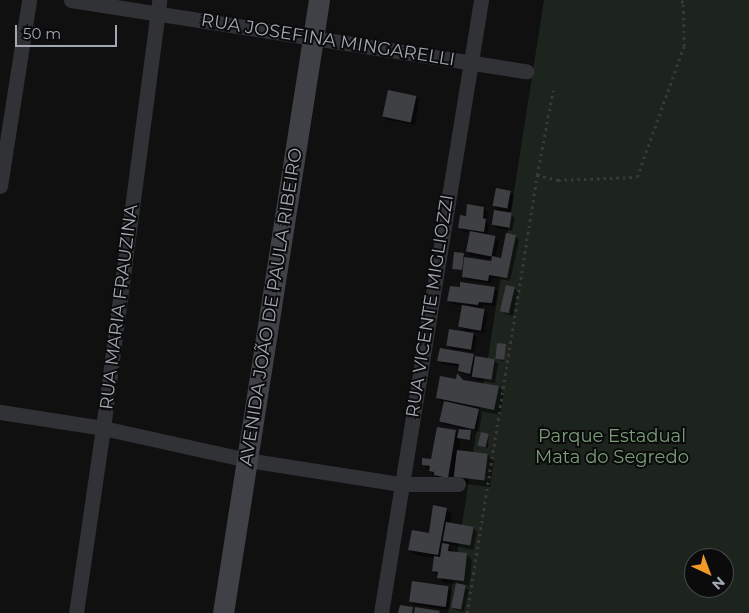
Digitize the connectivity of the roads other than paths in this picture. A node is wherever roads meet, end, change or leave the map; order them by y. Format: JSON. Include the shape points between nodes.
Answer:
{"nodes":[{"id":1,"x":29,"y":0,"type":"edge"},
{"id":2,"x":71,"y":0,"type":"edge"},
{"id":3,"x":319,"y":0,"type":"edge"},
{"id":4,"x":481,"y":0,"type":"edge"},
{"id":5,"x":158,"y":7,"type":"edge"},
{"id":6,"x":314,"y":39,"type":"junction"},
{"id":7,"x":470,"y":62,"type":"junction"},
{"id":8,"x":526,"y":70,"type":"dead end"},
{"id":9,"x":0,"y":186,"type":"edge"},
{"id":10,"x":0,"y":412,"type":"edge"},
{"id":11,"x":103,"y":428,"type":"junction"},
{"id":12,"x":247,"y":460,"type":"junction"},
{"id":13,"x":401,"y":484,"type":"junction"},
{"id":14,"x":458,"y":484,"type":"dead end"},
{"id":15,"x":76,"y":613,"type":"edge"},
{"id":16,"x":222,"y":613,"type":"edge"},
{"id":17,"x":381,"y":613,"type":"edge"}],
"edges":[{"from":1,"to":9,"type":"street"},
{"from":2,"to":5,"type":"street","name":"RUA JOSEFINA MINGARELLI"},
{"from":3,"to":6,"type":"street","name":"AVENIDA JOÃO DE PAULA RIBEIRO"},
{"from":4,"to":7,"type":"street","name":"RUA VICENTE MIGLIOZZI"},
{"from":5,"to":6,"type":"street","name":"RUA JOSEFINA MINGARELLI"},
{"from":5,"to":11,"type":"street","name":"RUA MARIA FRAUZINA"},
{"from":6,"to":7,"type":"street","name":"RUA JOSEFINA MINGARELLI"},
{"from":6,"to":12,"type":"street","name":"AVENIDA JOÃO DE PAULA RIBEIRO"},
{"from":7,"to":8,"type":"street","name":"RUA JOSEFINA MINGARELLI"},
{"from":7,"to":13,"type":"street","name":"RUA VICENTE MIGLIOZZI"},
{"from":10,"to":11,"type":"street"},
{"from":11,"to":12,"type":"street"},
{"from":11,"to":15,"type":"street","name":"RUA MARIA FRAUZINA"},
{"from":12,"to":13,"type":"street"},
{"from":12,"to":16,"type":"street","name":"AVENIDA JOÃO DE PAULA RIBEIRO"},
{"from":13,"to":14,"type":"street"},
{"from":13,"to":17,"type":"street","name":"RUA VICENTE MIGLIOZZI"}]}
